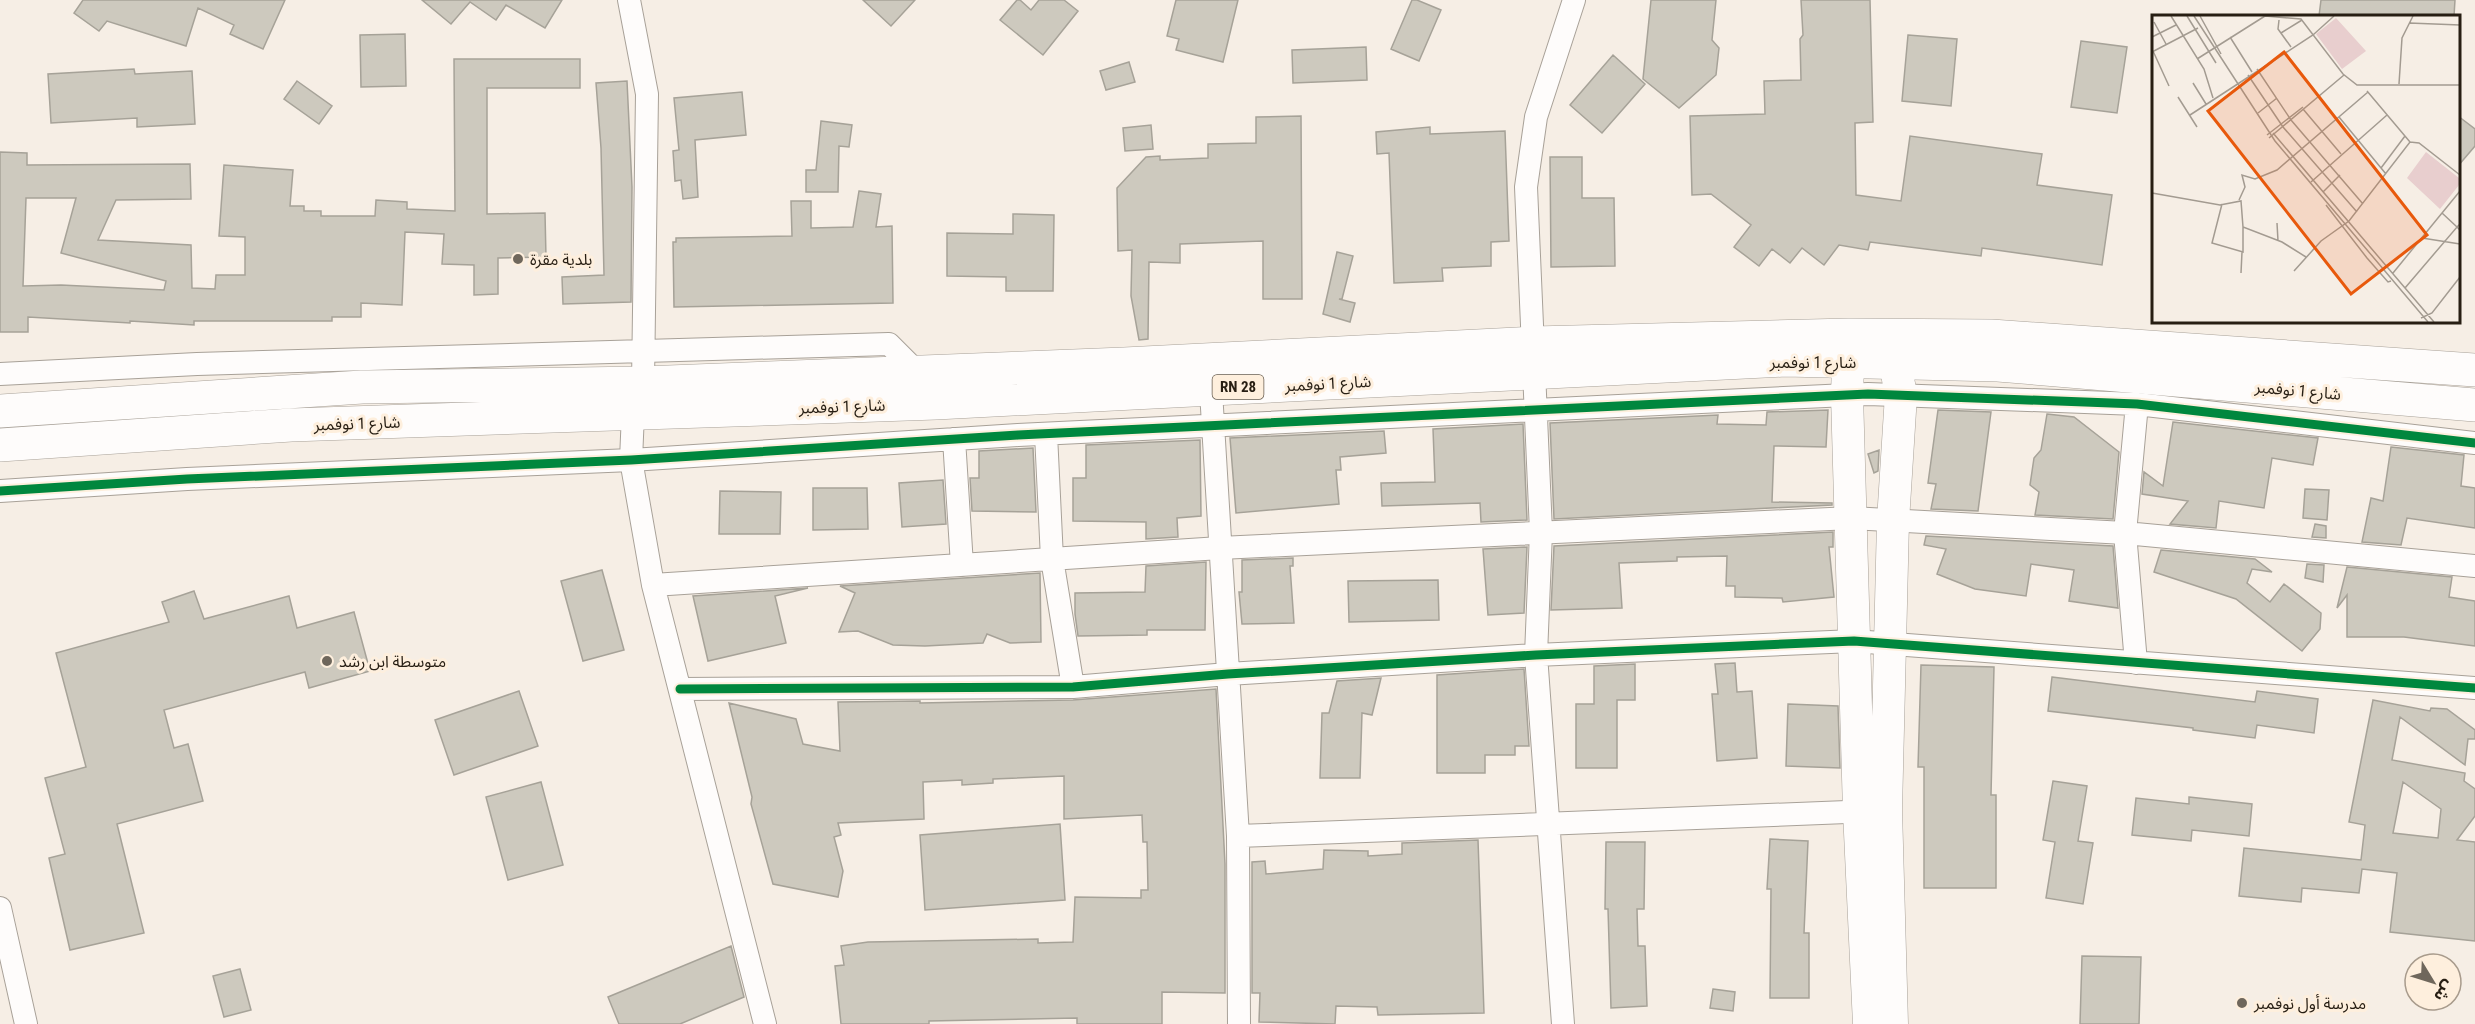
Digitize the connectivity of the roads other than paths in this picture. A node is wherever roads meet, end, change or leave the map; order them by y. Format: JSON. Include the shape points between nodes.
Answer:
{"nodes":[{"id":1,"x":629,"y":0,"type":"edge"},
{"id":2,"x":1574,"y":0,"type":"edge"},
{"id":3,"x":1849,"y":348,"type":"junction"},
{"id":4,"x":1895,"y":349,"type":"junction"},
{"id":5,"x":1534,"y":358,"type":"junction"},
{"id":6,"x":208,"y":364,"type":"junction"},
{"id":7,"x":93,"y":369,"type":"junction"},
{"id":8,"x":2475,"y":370,"type":"edge"},
{"id":9,"x":0,"y":374,"type":"edge"},
{"id":10,"x":1210,"y":374,"type":"junction"},
{"id":11,"x":640,"y":383,"type":"junction"},
{"id":12,"x":1847,"y":395,"type":"junction"},
{"id":13,"x":1901,"y":395,"type":"junction"},
{"id":14,"x":212,"y":397,"type":"junction"},
{"id":15,"x":2137,"y":404,"type":"junction"},
{"id":16,"x":94,"y":405,"type":"junction"},
{"id":17,"x":2475,"y":405,"type":"edge"},
{"id":18,"x":0,"y":411,"type":"edge"},
{"id":19,"x":1535,"y":411,"type":"junction"},
{"id":20,"x":1212,"y":426,"type":"junction"},
{"id":21,"x":1046,"y":434,"type":"junction"},
{"id":22,"x":100,"y":438,"type":"junction"},
{"id":23,"x":954,"y":439,"type":"junction"},
{"id":24,"x":2475,"y":443,"type":"edge"},
{"id":25,"x":0,"y":445,"type":"edge"},
{"id":26,"x":631,"y":460,"type":"junction"},
{"id":27,"x":0,"y":491,"type":"edge"},
{"id":28,"x":1851,"y":518,"type":"junction"},
{"id":29,"x":1893,"y":520,"type":"junction"},
{"id":30,"x":1541,"y":532,"type":"junction"},
{"id":31,"x":2125,"y":533,"type":"junction"},
{"id":32,"x":1220,"y":548,"type":"junction"},
{"id":33,"x":1052,"y":558,"type":"junction"},
{"id":34,"x":962,"y":565,"type":"junction"},
{"id":35,"x":2475,"y":566,"type":"edge"},
{"id":36,"x":653,"y":585,"type":"junction"},
{"id":37,"x":1854,"y":641,"type":"junction"},
{"id":38,"x":1890,"y":645,"type":"junction"},
{"id":39,"x":1536,"y":655,"type":"junction"},
{"id":40,"x":2136,"y":663,"type":"junction"},
{"id":41,"x":1228,"y":674,"type":"junction"},
{"id":42,"x":1073,"y":687,"type":"junction"},
{"id":43,"x":2475,"y":688,"type":"edge"},
{"id":44,"x":680,"y":689,"type":"junction"},
{"id":45,"x":1872,"y":811,"type":"junction"},
{"id":46,"x":1549,"y":822,"type":"junction"},
{"id":47,"x":1238,"y":836,"type":"junction"},
{"id":48,"x":0,"y":908,"type":"edge"},
{"id":49,"x":6,"y":967,"type":"edge"},
{"id":50,"x":26,"y":1024,"type":"edge"},
{"id":51,"x":765,"y":1024,"type":"edge"},
{"id":52,"x":1239,"y":1024,"type":"edge"},
{"id":53,"x":1563,"y":1024,"type":"edge"},
{"id":54,"x":1869,"y":1024,"type":"edge"},
{"id":55,"x":1892,"y":1024,"type":"edge"}],
"edges":[{"from":1,"to":11,"type":"street","via":[[647,94]]},
{"from":2,"to":5,"type":"street","via":[[1536,117],[1526,187]]},
{"from":3,"to":4,"type":"main road","name":"شارع 1 نوفمبر","number":"RN 28"},
{"from":3,"to":5,"type":"main road","name":"شارع 1 نوفمبر","number":"RN 28"},
{"from":3,"to":12,"type":"street"},
{"from":4,"to":8,"type":"main road","name":"شارع 1 نوفمبر","number":"RN 28","via":[[1991,336]]},
{"from":4,"to":13,"type":"street"},
{"from":4,"to":17,"type":"main road","name":"شارع 1 نوفمبر","number":"RN 28","via":[[1998,365]]},
{"from":5,"to":10,"type":"main road","name":"شارع 1 نوفمبر","number":"RN 28"},
{"from":5,"to":19,"type":"street"},
{"from":6,"to":7,"type":"street"},
{"from":6,"to":11,"type":"street"},
{"from":6,"to":14,"type":"street"},
{"from":7,"to":9,"type":"street"},
{"from":7,"to":16,"type":"street"},
{"from":10,"to":11,"type":"main road","name":"شارع 1 نوفمبر","number":"RN 28","via":[[917,372]]},
{"from":10,"to":11,"type":"main road","name":"شارع 1 نوفمبر","number":"RN 28","via":[[936,402]]},
{"from":10,"to":20,"type":"street"},
{"from":11,"to":14,"type":"main road","name":"شارع 1 نوفمبر","number":"RN 28","via":[[362,387]]},
{"from":11,"to":22,"type":"main road","name":"شارع 1 نوفمبر","number":"RN 28","via":[[291,425]]},
{"from":11,"to":26,"type":"street"},
{"from":12,"to":13,"type":"street"},
{"from":12,"to":19,"type":"street"},
{"from":12,"to":28,"type":"street"},
{"from":13,"to":15,"type":"street"},
{"from":13,"to":29,"type":"street"},
{"from":14,"to":16,"type":"main road","name":"شارع 1 نوفمبر","number":"RN 28"},
{"from":15,"to":24,"type":"street"},
{"from":15,"to":31,"type":"street"},
{"from":16,"to":18,"type":"main road","name":"شارع 1 نوفمبر","number":"RN 28"},
{"from":16,"to":22,"type":"street"},
{"from":19,"to":20,"type":"street"},
{"from":19,"to":30,"type":"street"},
{"from":20,"to":21,"type":"street"},
{"from":20,"to":32,"type":"street"},
{"from":21,"to":23,"type":"street"},
{"from":21,"to":33,"type":"street"},
{"from":22,"to":25,"type":"main road","name":"شارع 1 نوفمبر","number":"RN 28"},
{"from":23,"to":26,"type":"street"},
{"from":23,"to":34,"type":"street"},
{"from":26,"to":27,"type":"street","via":[[198,478]]},
{"from":26,"to":36,"type":"street"},
{"from":28,"to":29,"type":"street"},
{"from":28,"to":30,"type":"street"},
{"from":28,"to":37,"type":"street"},
{"from":29,"to":31,"type":"street"},
{"from":29,"to":38,"type":"street"},
{"from":30,"to":32,"type":"street"},
{"from":30,"to":39,"type":"street"},
{"from":31,"to":35,"type":"street"},
{"from":31,"to":40,"type":"street"},
{"from":32,"to":33,"type":"street"},
{"from":32,"to":41,"type":"street"},
{"from":33,"to":34,"type":"street"},
{"from":33,"to":42,"type":"street"},
{"from":34,"to":36,"type":"street"},
{"from":36,"to":44,"type":"street"},
{"from":37,"to":38,"type":"street"},
{"from":37,"to":39,"type":"street"},
{"from":37,"to":45,"type":"street"},
{"from":38,"to":40,"type":"street"},
{"from":38,"to":45,"type":"street"},
{"from":39,"to":41,"type":"street"},
{"from":39,"to":46,"type":"street"},
{"from":40,"to":43,"type":"street"},
{"from":41,"to":42,"type":"street"},
{"from":41,"to":47,"type":"street"},
{"from":42,"to":44,"type":"street"},
{"from":44,"to":51,"type":"street"},
{"from":45,"to":46,"type":"street"},
{"from":45,"to":54,"type":"street"},
{"from":45,"to":55,"type":"street"},
{"from":46,"to":47,"type":"street"},
{"from":46,"to":53,"type":"street"},
{"from":47,"to":52,"type":"street"},
{"from":48,"to":49,"type":"street"},
{"from":49,"to":50,"type":"street"}]}
